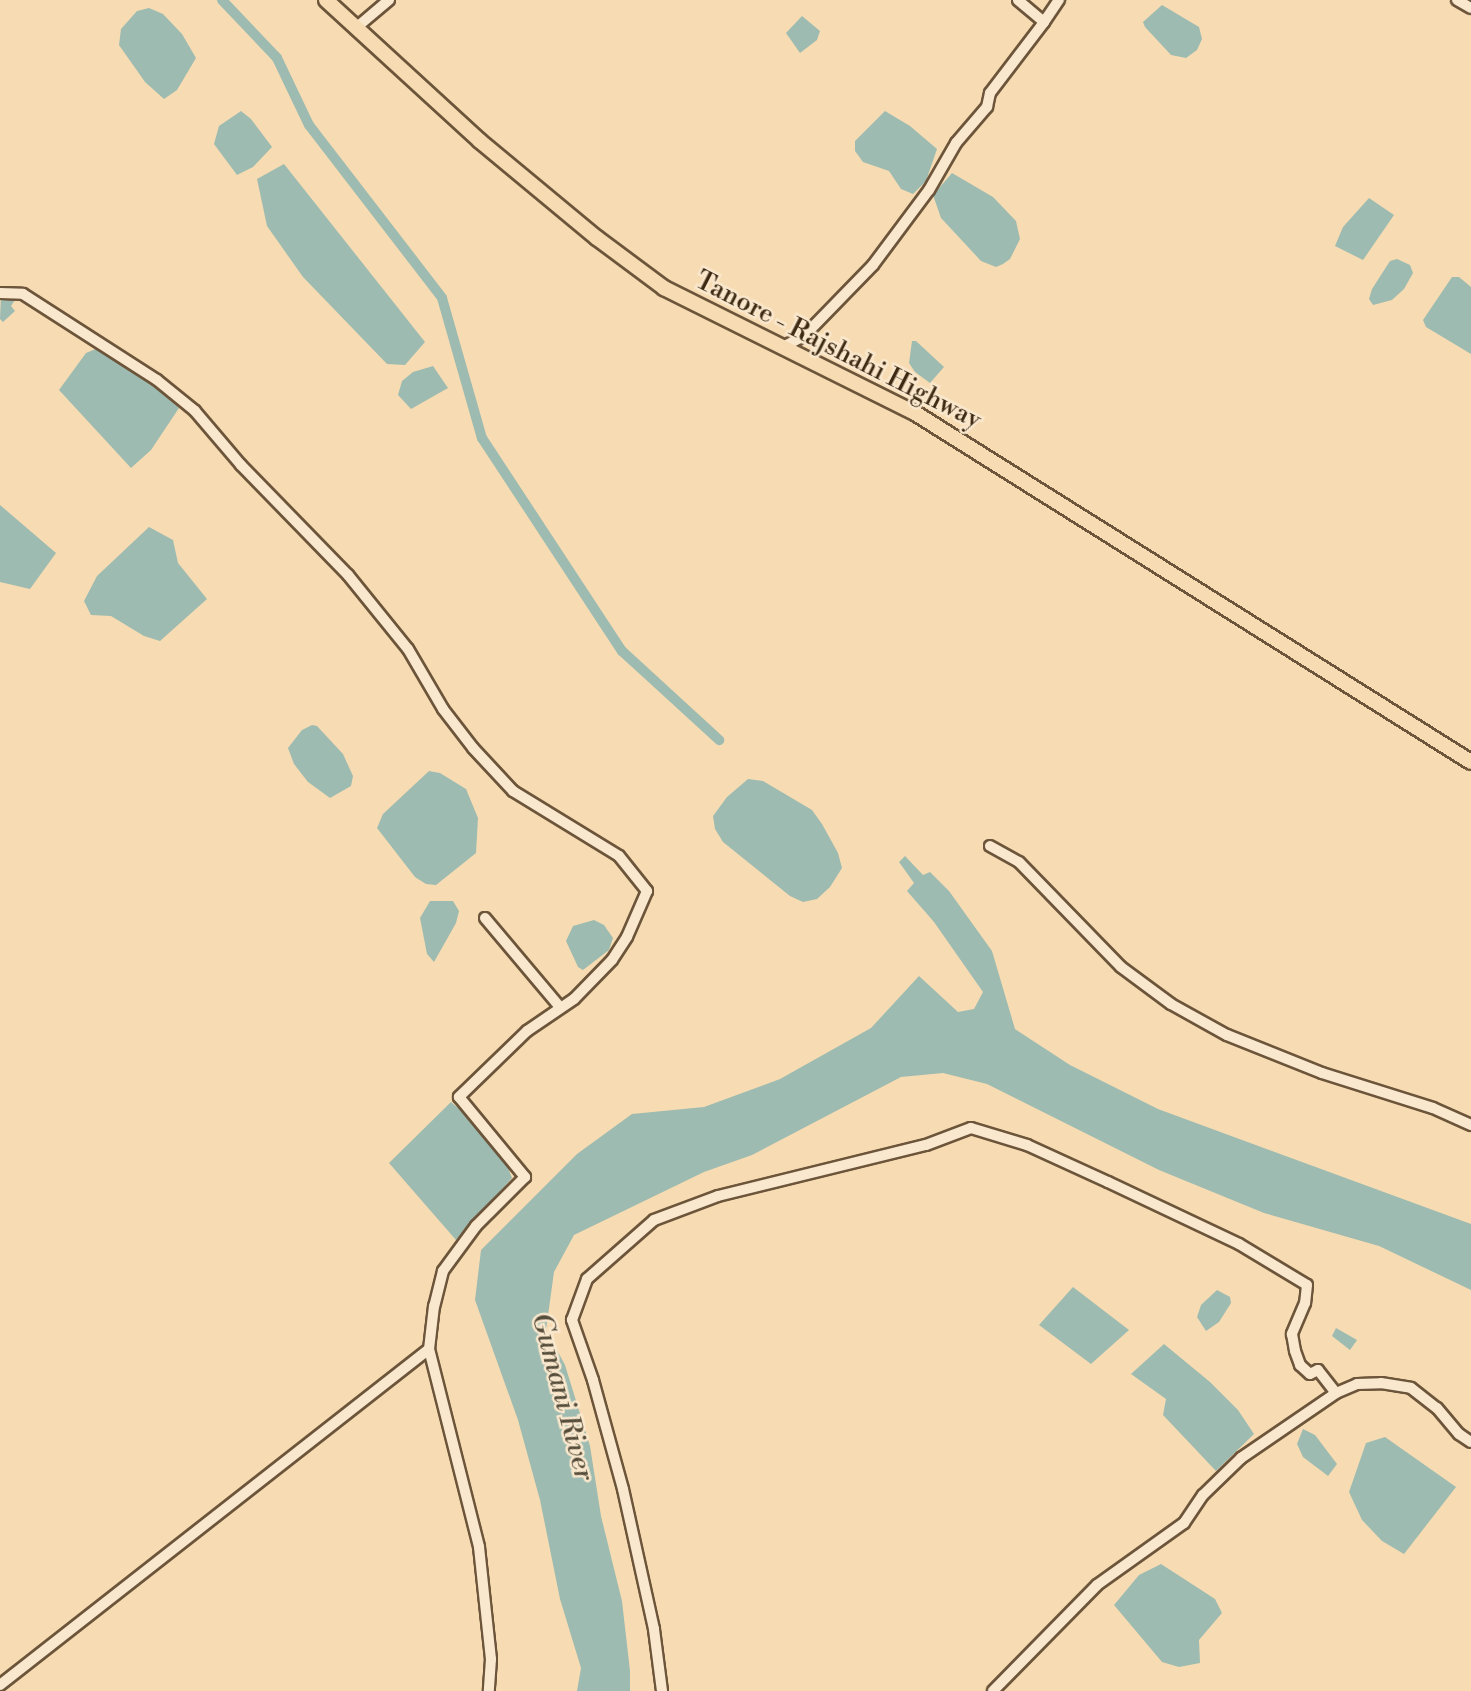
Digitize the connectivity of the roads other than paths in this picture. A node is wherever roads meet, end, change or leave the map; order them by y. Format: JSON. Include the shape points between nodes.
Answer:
{"nodes":[{"id":1,"x":326,"y":0,"type":"edge"},
{"id":2,"x":389,"y":0,"type":"edge"},
{"id":3,"x":1018,"y":0,"type":"edge"},
{"id":4,"x":1059,"y":0,"type":"edge"},
{"id":5,"x":1457,"y":0,"type":"edge"},
{"id":6,"x":1471,"y":8,"type":"edge"},
{"id":7,"x":1044,"y":22,"type":"junction"},
{"id":8,"x":357,"y":27,"type":"junction"},
{"id":9,"x":0,"y":293,"type":"edge"},
{"id":10,"x":781,"y":348,"type":"junction"},
{"id":11,"x":1471,"y":762,"type":"edge"},
{"id":12,"x":990,"y":846,"type":"dead end"},
{"id":13,"x":485,"y":918,"type":"dead end"},
{"id":14,"x":559,"y":1007,"type":"junction"},
{"id":15,"x":1471,"y":1125,"type":"edge"},
{"id":16,"x":429,"y":1349,"type":"junction"},
{"id":17,"x":1336,"y":1393,"type":"junction"},
{"id":18,"x":1471,"y":1441,"type":"edge"},
{"id":19,"x":0,"y":1685,"type":"edge"},
{"id":20,"x":489,"y":1691,"type":"edge"},
{"id":21,"x":662,"y":1691,"type":"edge"},
{"id":22,"x":993,"y":1691,"type":"edge"}],
"edges":[{"from":1,"to":8,"type":"main road","name":"Tanore - Rajshahi Highway"},
{"from":2,"to":8,"type":"street"},
{"from":3,"to":7,"type":"street"},
{"from":4,"to":7,"type":"street"},
{"from":5,"to":6,"type":"street"},
{"from":7,"to":10,"type":"street","via":[[990,93],[987,107],[956,143],[929,190],[879,258],[804,336]]},
{"from":8,"to":10,"type":"main road","name":"Tanore - Rajshahi Highway","via":[[480,141],[597,238],[664,288]]},
{"from":9,"to":14,"type":"street","via":[[23,294],[157,380],[195,411],[348,575],[408,649],[472,748],[513,791],[620,856],[647,891],[612,960],[574,999]]},
{"from":10,"to":11,"type":"main road","name":"Tanore - Rajshahi Highway","via":[[915,413]]},
{"from":12,"to":15,"type":"street","via":[[1018,862],[1121,967],[1171,1004],[1227,1035]]},
{"from":13,"to":14,"type":"street"},
{"from":14,"to":16,"type":"street","via":[[527,1031],[459,1097],[525,1177],[476,1226],[443,1270]]},
{"from":16,"to":19,"type":"street"},
{"from":16,"to":20,"type":"street","via":[[479,1547],[491,1659]]},
{"from":17,"to":18,"type":"street","via":[[1357,1384],[1410,1388]]},
{"from":17,"to":21,"type":"street","via":[[1318,1370],[1310,1374],[1300,1365],[1295,1351],[1292,1334],[1307,1285],[1239,1244],[1108,1182],[1027,1145],[971,1128],[926,1145],[718,1196],[654,1220],[587,1279],[572,1320],[623,1489],[654,1629]]},
{"from":17,"to":22,"type":"street","via":[[1241,1458],[1203,1495],[1184,1523],[1097,1585]]}]}
